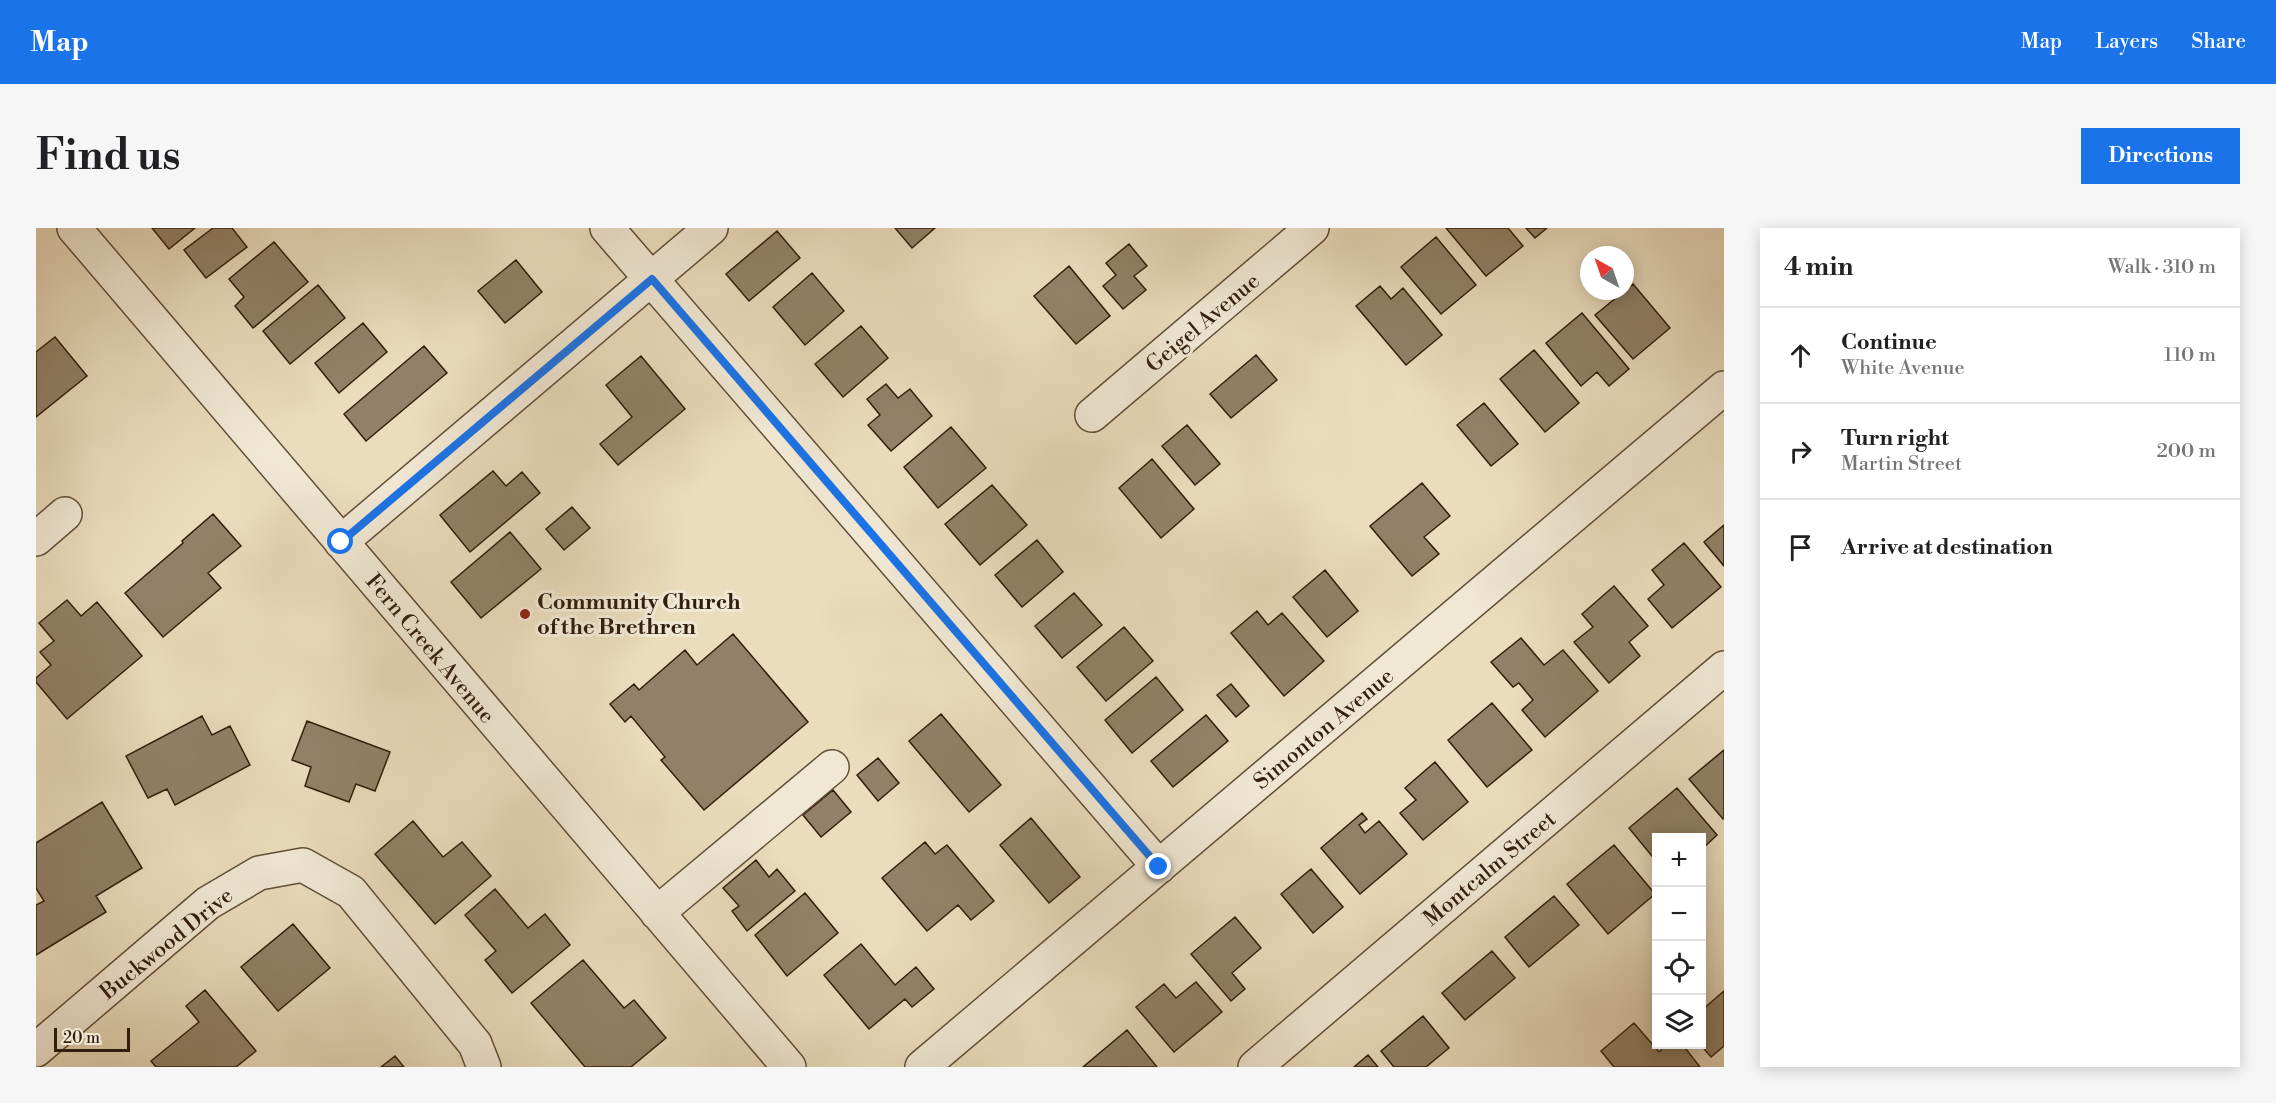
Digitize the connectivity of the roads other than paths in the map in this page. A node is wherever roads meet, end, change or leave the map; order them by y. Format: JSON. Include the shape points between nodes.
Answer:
{"nodes":[{"id":1,"x":74,"y":228,"type":"edge"},
{"id":2,"x":607,"y":228,"type":"edge"},
{"id":3,"x":711,"y":228,"type":"edge"},
{"id":4,"x":1312,"y":228,"type":"edge"},
{"id":5,"x":652,"y":279,"type":"junction"},
{"id":6,"x":1724,"y":388,"type":"edge"},
{"id":7,"x":1092,"y":415,"type":"dead end"},
{"id":8,"x":65,"y":514,"type":"dead end"},
{"id":9,"x":36,"y":539,"type":"edge"},
{"id":10,"x":341,"y":542,"type":"junction"},
{"id":11,"x":1724,"y":668,"type":"edge"},
{"id":12,"x":832,"y":767,"type":"dead end"},
{"id":13,"x":1159,"y":867,"type":"junction"},
{"id":14,"x":657,"y":913,"type":"junction"},
{"id":15,"x":36,"y":1050,"type":"edge"},
{"id":16,"x":484,"y":1067,"type":"edge"},
{"id":17,"x":789,"y":1067,"type":"edge"},
{"id":18,"x":922,"y":1067,"type":"edge"},
{"id":19,"x":1255,"y":1067,"type":"edge"}],
"edges":[{"from":1,"to":10,"type":"street","name":"Fern Creek Avenue"},
{"from":2,"to":5,"type":"street"},
{"from":3,"to":5,"type":"street"},
{"from":4,"to":7,"type":"street","name":"Geigel Avenue"},
{"from":5,"to":10,"type":"street"},
{"from":5,"to":13,"type":"street"},
{"from":6,"to":13,"type":"street","name":"Simonton Avenue"},
{"from":8,"to":9,"type":"street"},
{"from":10,"to":14,"type":"street","name":"Fern Creek Avenue"},
{"from":11,"to":19,"type":"street","name":"Montcalm Street"},
{"from":12,"to":14,"type":"street"},
{"from":13,"to":18,"type":"street","name":"Simonton Avenue"},
{"from":14,"to":17,"type":"street","name":"Fern Creek Avenue"},
{"from":15,"to":16,"type":"street","name":"Buckwood Drive","via":[[208,903],[259,873],[303,865],[351,892],[474,1044]]}]}
